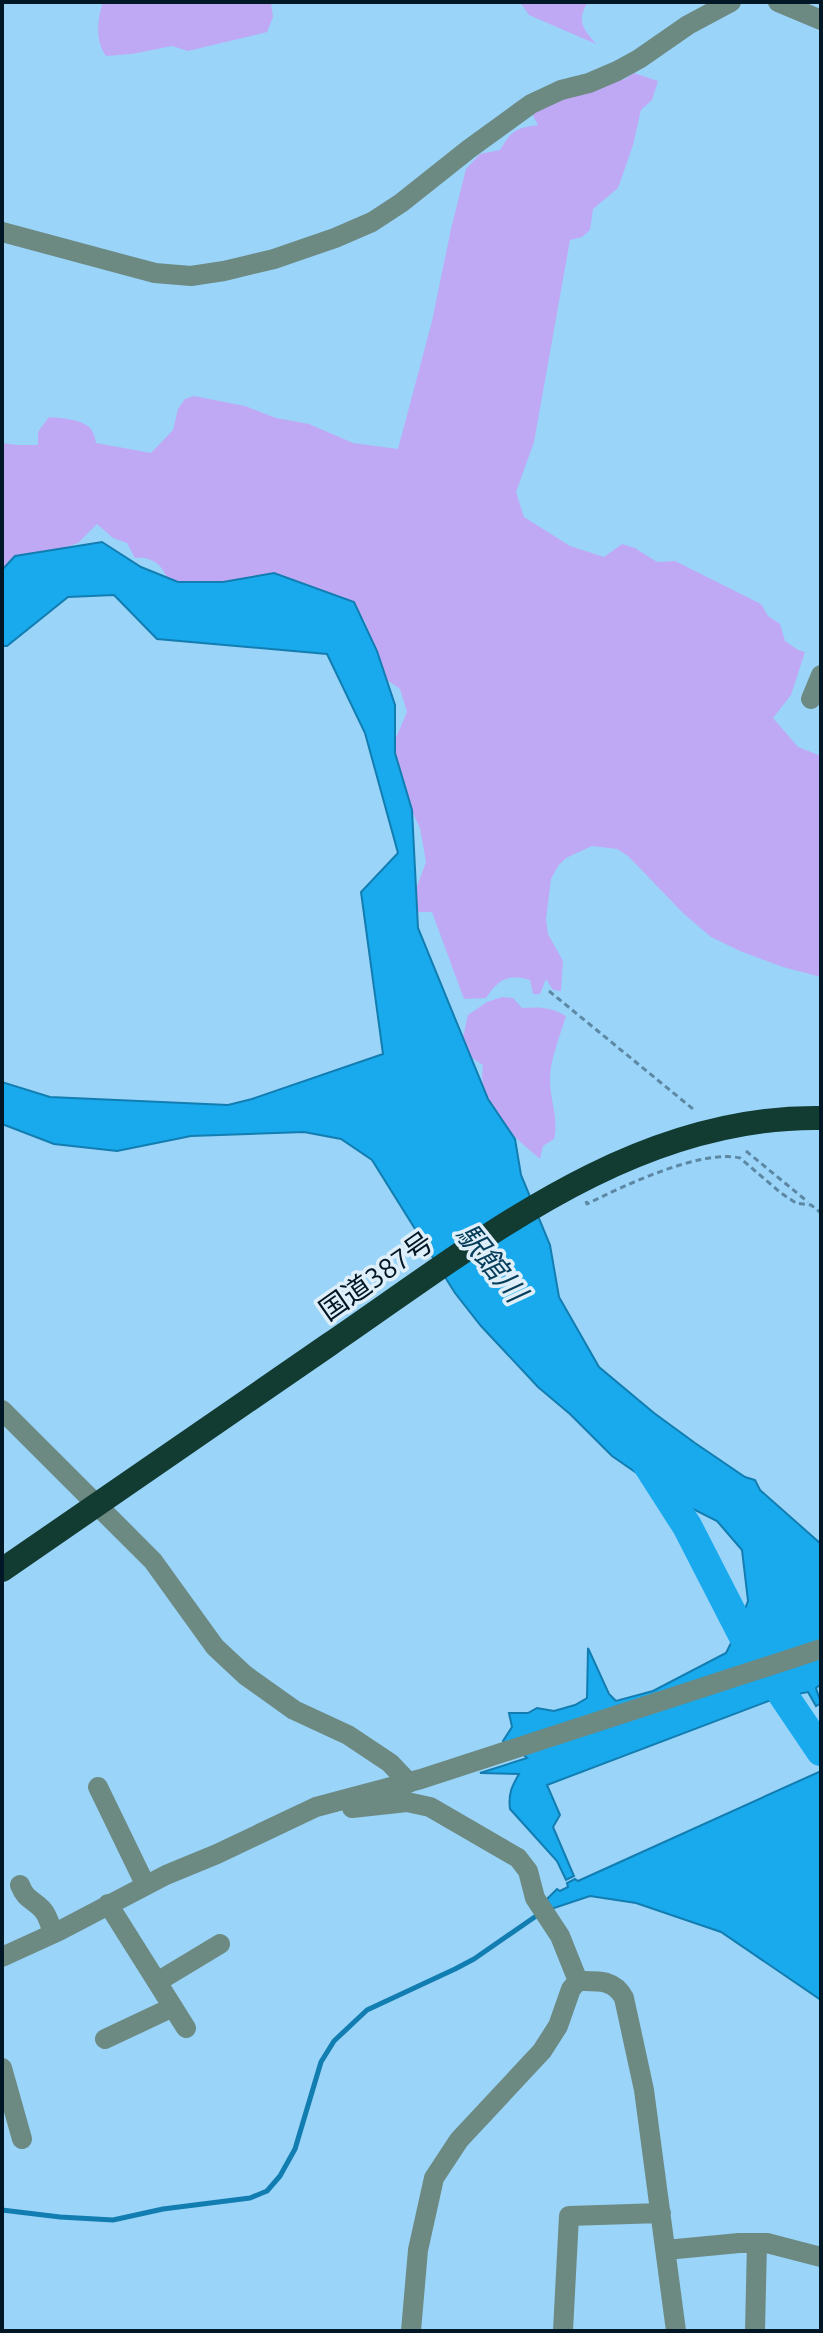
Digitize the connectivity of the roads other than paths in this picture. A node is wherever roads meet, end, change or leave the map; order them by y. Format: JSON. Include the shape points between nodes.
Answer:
{"nodes":[{"id":1,"x":731,"y":2,"type":"edge"},
{"id":2,"x":778,"y":2,"type":"edge"},
{"id":3,"x":810,"y":12,"type":"edge"},
{"id":4,"x":2,"y":232,"type":"edge"},
{"id":5,"x":821,"y":675,"type":"edge"},
{"id":6,"x":811,"y":699,"type":"dead end"},
{"id":7,"x":821,"y":1118,"type":"edge"},
{"id":8,"x":2,"y":1410,"type":"edge"},
{"id":9,"x":100,"y":1503,"type":"junction"},
{"id":10,"x":2,"y":1570,"type":"edge"},
{"id":11,"x":821,"y":1649,"type":"edge"},
{"id":12,"x":415,"y":1781,"type":"junction"},
{"id":13,"x":98,"y":1787,"type":"dead end"},
{"id":14,"x":298,"y":1815,"type":"junction"},
{"id":15,"x":145,"y":1884,"type":"junction"},
{"id":16,"x":20,"y":1885,"type":"dead end"},
{"id":17,"x":108,"y":1904,"type":"junction"},
{"id":18,"x":53,"y":1933,"type":"junction"},
{"id":19,"x":220,"y":1944,"type":"dead end"},
{"id":20,"x":2,"y":1957,"type":"edge"},
{"id":21,"x":578,"y":1981,"type":"junction"},
{"id":22,"x":157,"y":1982,"type":"junction"},
{"id":23,"x":173,"y":2007,"type":"junction"},
{"id":24,"x":186,"y":2028,"type":"dead end"},
{"id":25,"x":105,"y":2039,"type":"dead end"},
{"id":26,"x":2,"y":2068,"type":"edge"},
{"id":27,"x":22,"y":2139,"type":"dead end"},
{"id":28,"x":661,"y":2213,"type":"junction"},
{"id":29,"x":757,"y":2243,"type":"junction"},
{"id":30,"x":666,"y":2250,"type":"junction"},
{"id":31,"x":821,"y":2257,"type":"edge"},
{"id":32,"x":411,"y":2331,"type":"edge"},
{"id":33,"x":563,"y":2331,"type":"edge"},
{"id":34,"x":676,"y":2331,"type":"edge"},
{"id":35,"x":755,"y":2331,"type":"edge"}],
"edges":[{"from":1,"to":4,"type":"street","via":[[617,71],[531,104],[372,222],[274,259],[191,276],[155,273]]},
{"from":2,"to":3,"type":"street"},
{"from":5,"to":6,"type":"street"},
{"from":7,"to":9,"type":"highway","name":"国道387号","via":[[761,1121],[700,1134],[639,1154],[566,1189],[460,1255]]},
{"from":8,"to":9,"type":"street"},
{"from":9,"to":10,"type":"highway","name":"国道387号"},
{"from":9,"to":12,"type":"street","via":[[153,1561],[215,1647],[245,1675]]},
{"from":11,"to":12,"type":"street"},
{"from":12,"to":14,"type":"street"},
{"from":13,"to":15,"type":"street"},
{"from":14,"to":15,"type":"street"},
{"from":14,"to":21,"type":"street","via":[[394,1803],[417,1803],[443,1813],[512,1854],[528,1871],[535,1898],[560,1936]]},
{"from":15,"to":17,"type":"street"},
{"from":16,"to":18,"type":"street","via":[[41,1907]]},
{"from":17,"to":18,"type":"street"},
{"from":17,"to":22,"type":"street"},
{"from":18,"to":20,"type":"street"},
{"from":19,"to":22,"type":"street"},
{"from":21,"to":28,"type":"street","via":[[603,1980],[624,1998],[642,2078]]},
{"from":21,"to":32,"type":"street","via":[[542,2051],[459,2140],[434,2178],[418,2250]]},
{"from":22,"to":23,"type":"street"},
{"from":23,"to":24,"type":"street"},
{"from":23,"to":25,"type":"street"},
{"from":26,"to":27,"type":"street"},
{"from":28,"to":30,"type":"street"},
{"from":28,"to":33,"type":"street","via":[[569,2216]]},
{"from":29,"to":30,"type":"street"},
{"from":29,"to":31,"type":"street"},
{"from":29,"to":35,"type":"street"},
{"from":30,"to":34,"type":"street"}]}
